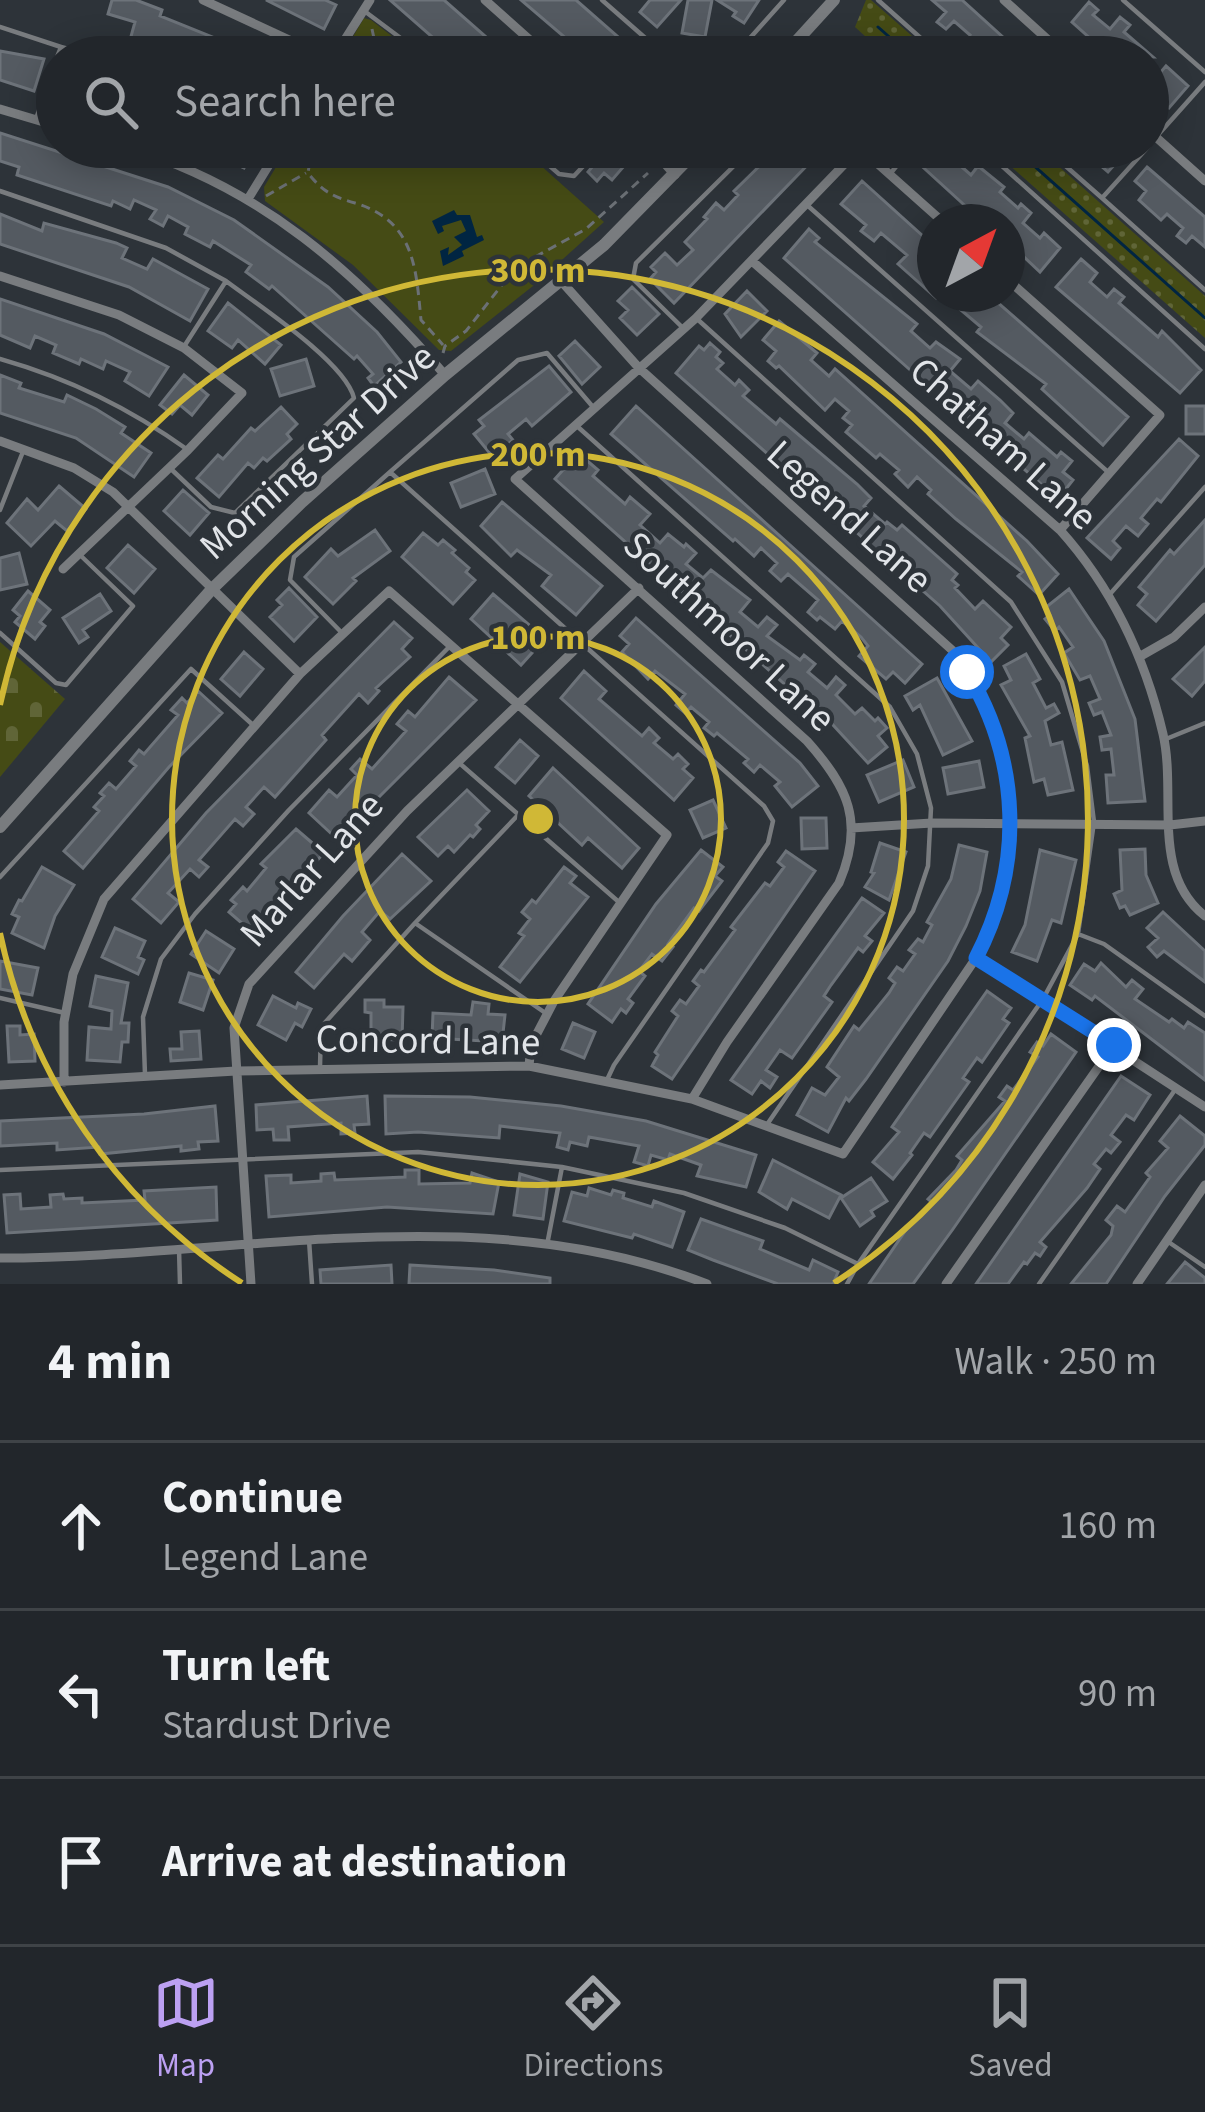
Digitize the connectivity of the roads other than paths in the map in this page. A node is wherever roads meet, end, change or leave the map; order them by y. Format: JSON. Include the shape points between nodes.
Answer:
{"nodes":[{"id":1,"x":485,"y":0,"type":"edge"},
{"id":2,"x":602,"y":0,"type":"edge"},
{"id":3,"x":784,"y":0,"type":"edge"},
{"id":4,"x":833,"y":0,"type":"edge"},
{"id":5,"x":878,"y":0,"type":"edge"},
{"id":6,"x":1004,"y":0,"type":"edge"},
{"id":7,"x":1123,"y":0,"type":"edge"},
{"id":8,"x":209,"y":1,"type":"edge"},
{"id":9,"x":368,"y":8,"type":"edge"},
{"id":10,"x":0,"y":27,"type":"edge"},
{"id":11,"x":285,"y":36,"type":"edge"},
{"id":12,"x":346,"y":36,"type":"edge"},
{"id":13,"x":401,"y":36,"type":"edge"},
{"id":14,"x":525,"y":36,"type":"edge"},
{"id":15,"x":644,"y":36,"type":"edge"},
{"id":16,"x":752,"y":36,"type":"edge"},
{"id":17,"x":801,"y":36,"type":"edge"},
{"id":18,"x":918,"y":36,"type":"edge"},
{"id":19,"x":1044,"y":36,"type":"edge"},
{"id":20,"x":1164,"y":36,"type":"edge"},
{"id":21,"x":36,"y":39,"type":"edge"},
{"id":22,"x":1169,"y":40,"type":"edge"},
{"id":23,"x":1205,"y":72,"type":"edge"},
{"id":24,"x":1205,"y":82,"type":"edge"},
{"id":25,"x":0,"y":109,"type":"edge"},
{"id":26,"x":36,"y":119,"type":"edge"},
{"id":27,"x":1169,"y":120,"type":"edge"},
{"id":28,"x":1169,"y":154,"type":"edge"},
{"id":29,"x":186,"y":168,"type":"edge"},
{"id":30,"x":267,"y":168,"type":"edge"},
{"id":31,"x":553,"y":168,"type":"edge"},
{"id":32,"x":581,"y":168,"type":"edge"},
{"id":33,"x":669,"y":168,"type":"edge"},
{"id":34,"x":681,"y":168,"type":"edge"},
{"id":35,"x":732,"y":168,"type":"edge"},
{"id":36,"x":841,"y":168,"type":"edge"},
{"id":37,"x":883,"y":168,"type":"edge"},
{"id":38,"x":895,"y":168,"type":"edge"},
{"id":39,"x":1004,"y":168,"type":"edge"},
{"id":40,"x":1068,"y":168,"type":"edge"},
{"id":41,"x":1127,"y":168,"type":"edge"},
{"id":42,"x":890,"y":174,"type":"junction"},
{"id":43,"x":675,"y":175,"type":"junction"},
{"id":44,"x":1205,"y":181,"type":"edge"},
{"id":45,"x":0,"y":190,"type":"edge"},
{"id":46,"x":1102,"y":198,"type":"junction"},
{"id":47,"x":248,"y":199,"type":"junction"},
{"id":48,"x":924,"y":204,"type":"edge"},
{"id":49,"x":807,"y":205,"type":"junction"},
{"id":50,"x":752,"y":261,"type":"junction"},
{"id":51,"x":0,"y":276,"type":"edge"},
{"id":52,"x":226,"y":281,"type":"junction"},
{"id":53,"x":562,"y":283,"type":"junction"},
{"id":54,"x":1205,"y":290,"type":"edge"},
{"id":55,"x":1025,"y":294,"type":"edge"},
{"id":56,"x":696,"y":318,"type":"junction"},
{"id":57,"x":684,"y":329,"type":"junction"},
{"id":58,"x":184,"y":347,"type":"junction"},
{"id":59,"x":1205,"y":349,"type":"edge"},
{"id":60,"x":0,"y":359,"type":"edge"},
{"id":61,"x":640,"y":368,"type":"junction"},
{"id":62,"x":445,"y":376,"type":"junction"},
{"id":63,"x":593,"y":407,"type":"junction"},
{"id":64,"x":574,"y":424,"type":"junction"},
{"id":65,"x":0,"y":441,"type":"edge"},
{"id":66,"x":24,"y":449,"type":"junction"},
{"id":67,"x":188,"y":450,"type":"junction"},
{"id":68,"x":170,"y":468,"type":"junction"},
{"id":69,"x":390,"y":472,"type":"junction"},
{"id":70,"x":1109,"y":473,"type":"junction"},
{"id":71,"x":1205,"y":487,"type":"edge"},
{"id":72,"x":130,"y":507,"type":"junction"},
{"id":73,"x":0,"y":510,"type":"edge"},
{"id":74,"x":1060,"y":530,"type":"junction"},
{"id":75,"x":79,"y":554,"type":"junction"},
{"id":76,"x":63,"y":569,"type":"dead end"},
{"id":77,"x":639,"y":588,"type":"junction"},
{"id":78,"x":212,"y":589,"type":"junction"},
{"id":79,"x":1110,"y":594,"type":"junction"},
{"id":80,"x":1205,"y":607,"type":"edge"},
{"id":81,"x":0,"y":633,"type":"edge"},
{"id":82,"x":343,"y":634,"type":"junction"},
{"id":83,"x":582,"y":644,"type":"junction"},
{"id":84,"x":452,"y":646,"type":"junction"},
{"id":85,"x":1139,"y":657,"type":"junction"},
{"id":86,"x":300,"y":674,"type":"junction"},
{"id":87,"x":518,"y":702,"type":"junction"},
{"id":88,"x":1205,"y":723,"type":"edge"},
{"id":89,"x":254,"y":725,"type":"junction"},
{"id":90,"x":1164,"y":740,"type":"junction"},
{"id":91,"x":457,"y":761,"type":"junction"},
{"id":92,"x":518,"y":815,"type":"junction"},
{"id":93,"x":1205,"y":821,"type":"edge"},
{"id":94,"x":1094,"y":822,"type":"junction"},
{"id":95,"x":932,"y":823,"type":"junction"},
{"id":96,"x":1010,"y":825,"type":"junction"},
{"id":97,"x":1170,"y":825,"type":"junction"},
{"id":98,"x":0,"y":827,"type":"edge"},
{"id":99,"x":850,"y":829,"type":"junction"},
{"id":100,"x":0,"y":877,"type":"edge"},
{"id":101,"x":622,"y":904,"type":"junction"},
{"id":102,"x":1205,"y":916,"type":"edge"},
{"id":103,"x":415,"y":923,"type":"junction"},
{"id":104,"x":1078,"y":934,"type":"junction"},
{"id":105,"x":976,"y":958,"type":"junction"},
{"id":106,"x":0,"y":998,"type":"edge"},
{"id":107,"x":1042,"y":999,"type":"junction"},
{"id":108,"x":65,"y":1013,"type":"junction"},
{"id":109,"x":547,"y":1014,"type":"junction"},
{"id":110,"x":1205,"y":1016,"type":"edge"},
{"id":111,"x":1114,"y":1045,"type":"junction"},
{"id":112,"x":529,"y":1066,"type":"junction"},
{"id":113,"x":320,"y":1070,"type":"junction"},
{"id":114,"x":236,"y":1071,"type":"junction"},
{"id":115,"x":145,"y":1077,"type":"junction"},
{"id":116,"x":64,"y":1082,"type":"junction"},
{"id":117,"x":606,"y":1082,"type":"junction"},
{"id":118,"x":0,"y":1085,"type":"edge"},
{"id":119,"x":1177,"y":1088,"type":"junction"},
{"id":120,"x":692,"y":1099,"type":"junction"},
{"id":121,"x":1205,"y":1107,"type":"edge"},
{"id":122,"x":766,"y":1126,"type":"junction"},
{"id":123,"x":843,"y":1154,"type":"joint"},
{"id":124,"x":243,"y":1160,"type":"junction"},
{"id":125,"x":562,"y":1167,"type":"junction"},
{"id":126,"x":0,"y":1170,"type":"edge"},
{"id":127,"x":1205,"y":1185,"type":"edge"},
{"id":128,"x":309,"y":1240,"type":"junction"},
{"id":129,"x":1166,"y":1241,"type":"junction"},
{"id":130,"x":249,"y":1244,"type":"junction"},
{"id":131,"x":547,"y":1246,"type":"junction"},
{"id":132,"x":179,"y":1250,"type":"junction"},
{"id":133,"x":0,"y":1258,"type":"edge"},
{"id":134,"x":858,"y":1264,"type":"junction"},
{"id":135,"x":1205,"y":1267,"type":"edge"},
{"id":136,"x":673,"y":1279,"type":"edge"},
{"id":137,"x":180,"y":1284,"type":"edge"},
{"id":138,"x":251,"y":1284,"type":"edge"},
{"id":139,"x":312,"y":1284,"type":"edge"},
{"id":140,"x":707,"y":1284,"type":"edge"},
{"id":141,"x":847,"y":1284,"type":"edge"},
{"id":142,"x":946,"y":1284,"type":"edge"},
{"id":143,"x":1039,"y":1284,"type":"edge"},
{"id":144,"x":1136,"y":1284,"type":"edge"}],
"edges":[{"from":1,"to":14,"type":"street"},
{"from":2,"to":15,"type":"lane"},
{"from":3,"to":16,"type":"lane"},
{"from":4,"to":17,"type":"street"},
{"from":5,"to":18,"type":"lane"},
{"from":6,"to":19,"type":"street"},
{"from":7,"to":20,"type":"lane"},
{"from":8,"to":11,"type":"street"},
{"from":9,"to":12,"type":"street"},
{"from":9,"to":13,"type":"lane"},
{"from":10,"to":21,"type":"lane"},
{"from":22,"to":23,"type":"lane"},
{"from":24,"to":27,"type":"lane"},
{"from":25,"to":26,"type":"street"},
{"from":28,"to":44,"type":"street"},
{"from":29,"to":47,"type":"street"},
{"from":30,"to":47,"type":"street"},
{"from":31,"to":32,"type":"lane","via":[[574,176]]},
{"from":33,"to":43,"type":"street"},
{"from":34,"to":43,"type":"street","name":"Morning Star Drive"},
{"from":35,"to":57,"type":"lane","via":[[636,263],[633,279]]},
{"from":36,"to":49,"type":"street"},
{"from":37,"to":42,"type":"street"},
{"from":38,"to":42,"type":"lane"},
{"from":39,"to":59,"type":"lane"},
{"from":40,"to":46,"type":"lane"},
{"from":41,"to":46,"type":"lane"},
{"from":42,"to":48,"type":"street"},
{"from":43,"to":53,"type":"street","name":"Morning Star Drive"},
{"from":45,"to":52,"type":"lane","via":[[166,248]]},
{"from":46,"to":54,"type":"lane"},
{"from":47,"to":62,"type":"street","via":[[347,271]]},
{"from":49,"to":50,"type":"street"},
{"from":49,"to":70,"type":"lane"},
{"from":50,"to":56,"type":"street"},
{"from":50,"to":74,"type":"street","name":"Chatham Lane"},
{"from":51,"to":58,"type":"street","via":[[119,315]]},
{"from":52,"to":58,"type":"lane"},
{"from":52,"to":68,"type":"lane","via":[[296,333],[351,385],[354,398],[235,513],[212,507]]},
{"from":53,"to":61,"type":"street","name":"Legend Lane"},
{"from":53,"to":62,"type":"street","name":"Morning Star Drive"},
{"from":55,"to":70,"type":"street","via":[[1160,415]]},
{"from":56,"to":57,"type":"street"},
{"from":56,"to":94,"type":"lane","via":[[1011,602],[1062,682]]},
{"from":57,"to":61,"type":"street"},
{"from":58,"to":67,"type":"street","via":[[242,393]]},
{"from":60,"to":67,"type":"lane","via":[[97,393]]},
{"from":61,"to":63,"type":"street"},
{"from":61,"to":96,"type":"street","name":"Legend Lane","via":[[952,650],[995,725],[1010,784]]},
{"from":62,"to":78,"type":"street","name":"Morning Star Drive"},
{"from":63,"to":64,"type":"street"},
{"from":63,"to":69,"type":"lane","via":[[547,353],[518,360]]},
{"from":64,"to":77,"type":"street","name":"Southmoor Lane","via":[[514,479]]},
{"from":64,"to":95,"type":"lane","via":[[890,707],[916,754]]},
{"from":65,"to":66,"type":"street"},
{"from":66,"to":72,"type":"street","via":[[94,478]]},
{"from":66,"to":73,"type":"lane"},
{"from":67,"to":68,"type":"street"},
{"from":68,"to":72,"type":"street"},
{"from":69,"to":82,"type":"lane","via":[[294,557],[290,580]]},
{"from":69,"to":83,"type":"lane"},
{"from":70,"to":74,"type":"street"},
{"from":71,"to":79,"type":"lane"},
{"from":72,"to":75,"type":"street"},
{"from":72,"to":78,"type":"street"},
{"from":74,"to":79,"type":"street","name":"Chatham Lane"},
{"from":75,"to":76,"type":"street"},
{"from":75,"to":81,"type":"lane","via":[[134,606],[66,685]]},
{"from":77,"to":83,"type":"street","name":"Marlar Lane"},
{"from":77,"to":99,"type":"street","name":"Southmoor Lane","via":[[831,768],[848,796]]},
{"from":78,"to":86,"type":"street"},
{"from":78,"to":98,"type":"street","name":"Morning Star Drive"},
{"from":79,"to":85,"type":"street","name":"Chatham Lane"},
{"from":80,"to":85,"type":"street"},
{"from":82,"to":84,"type":"street","via":[[389,591]]},
{"from":82,"to":86,"type":"street"},
{"from":83,"to":87,"type":"street","name":"Marlar Lane"},
{"from":83,"to":117,"type":"lane","via":[[773,821],[768,842]]},
{"from":84,"to":87,"type":"street"},
{"from":84,"to":115,"type":"lane","via":[[289,810],[161,959],[143,1017]]},
{"from":85,"to":90,"type":"street","name":"Chatham Lane"},
{"from":86,"to":89,"type":"street"},
{"from":87,"to":91,"type":"street","name":"Marlar Lane"},
{"from":87,"to":101,"type":"street","via":[[668,835]]},
{"from":88,"to":90,"type":"lane"},
{"from":89,"to":100,"type":"lane","via":[[190,669]]},
{"from":89,"to":108,"type":"street","via":[[104,899]]},
{"from":90,"to":97,"type":"street","name":"Chatham Lane"},
{"from":91,"to":92,"type":"lane"},
{"from":91,"to":114,"type":"street","name":"Marlar Lane","via":[[249,984],[237,1013]]},
{"from":92,"to":101,"type":"lane"},
{"from":92,"to":103,"type":"lane"},
{"from":93,"to":97,"type":"street"},
{"from":94,"to":96,"type":"street"},
{"from":94,"to":97,"type":"street"},
{"from":94,"to":104,"type":"lane"},
{"from":95,"to":96,"type":"street"},
{"from":95,"to":99,"type":"street"},
{"from":95,"to":122,"type":"lane","via":[[913,911]]},
{"from":96,"to":105,"type":"street","name":"Legend Lane","via":[[1007,880]]},
{"from":97,"to":102,"type":"street","name":"Chatham Lane","via":[[1181,895]]},
{"from":99,"to":120,"type":"street","name":"Southmoor Lane","via":[[838,883]]},
{"from":101,"to":109,"type":"street"},
{"from":103,"to":109,"type":"lane"},
{"from":103,"to":113,"type":"lane","via":[[321,1028]]},
{"from":104,"to":107,"type":"lane"},
{"from":104,"to":110,"type":"lane"},
{"from":105,"to":107,"type":"street"},
{"from":105,"to":123,"type":"street","name":"Legend Lane"},
{"from":106,"to":108,"type":"lane"},
{"from":107,"to":111,"type":"street"},
{"from":107,"to":134,"type":"lane"},
{"from":108,"to":116,"type":"street"},
{"from":109,"to":112,"type":"street"},
{"from":111,"to":119,"type":"street"},
{"from":111,"to":142,"type":"street"},
{"from":112,"to":113,"type":"street","name":"Concord Lane"},
{"from":112,"to":117,"type":"street","name":"Concord Lane"},
{"from":113,"to":114,"type":"street","name":"Concord Lane"},
{"from":114,"to":115,"type":"street","name":"Concord Lane"},
{"from":114,"to":124,"type":"street","name":"Marlar Lane"},
{"from":115,"to":116,"type":"street","name":"Concord Lane"},
{"from":116,"to":118,"type":"street","name":"Concord Lane"},
{"from":117,"to":120,"type":"street","name":"Concord Lane"},
{"from":119,"to":121,"type":"street"},
{"from":119,"to":143,"type":"lane"},
{"from":120,"to":122,"type":"street","name":"Concord Lane"},
{"from":122,"to":123,"type":"street","name":"Concord Lane"},
{"from":124,"to":125,"type":"lane","via":[[418,1152]]},
{"from":124,"to":126,"type":"lane"},
{"from":124,"to":130,"type":"street","name":"Marlar Lane"},
{"from":125,"to":131,"type":"lane"},
{"from":125,"to":134,"type":"lane","via":[[684,1193]]},
{"from":127,"to":129,"type":"street"},
{"from":128,"to":130,"type":"street"},
{"from":128,"to":131,"type":"street","via":[[396,1234]]},
{"from":128,"to":139,"type":"lane"},
{"from":129,"to":135,"type":"lane"},
{"from":129,"to":144,"type":"street"},
{"from":130,"to":132,"type":"street"},
{"from":130,"to":138,"type":"street","name":"Marlar Lane"},
{"from":131,"to":136,"type":"street"},
{"from":132,"to":133,"type":"street"},
{"from":132,"to":137,"type":"lane"},
{"from":134,"to":141,"type":"lane"},
{"from":136,"to":140,"type":"street"}]}
